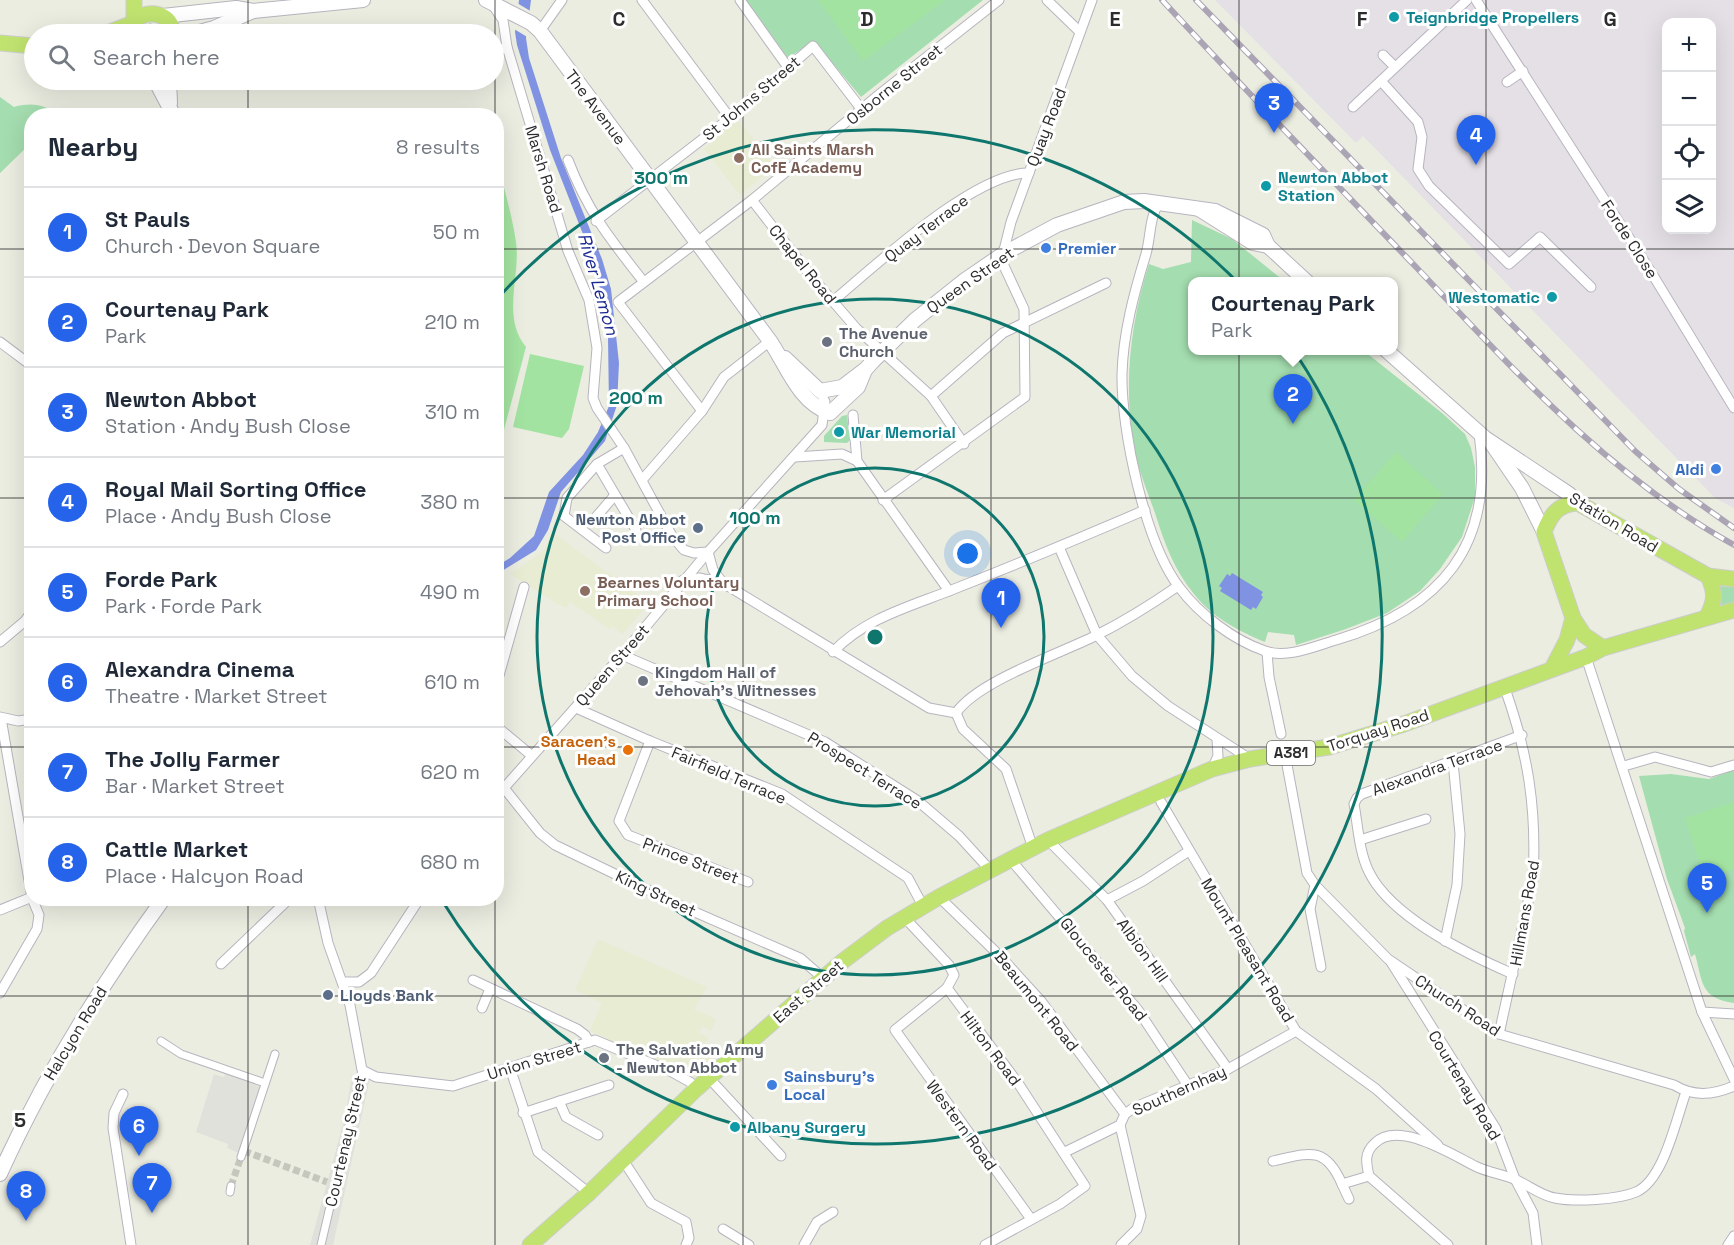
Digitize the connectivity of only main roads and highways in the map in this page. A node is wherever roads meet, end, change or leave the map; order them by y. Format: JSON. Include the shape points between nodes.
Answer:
{"nodes":[{"id":1,"x":134,"y":0,"type":"edge"},
{"id":2,"x":143,"y":0,"type":"edge"},
{"id":3,"x":363,"y":0,"type":"edge"},
{"id":4,"x":488,"y":1,"type":"edge"},
{"id":5,"x":253,"y":11,"type":"junction"},
{"id":6,"x":159,"y":14,"type":"junction"},
{"id":7,"x":131,"y":24,"type":"edge"},
{"id":8,"x":133,"y":24,"type":"edge"},
{"id":9,"x":169,"y":24,"type":"edge"},
{"id":10,"x":223,"y":24,"type":"edge"},
{"id":11,"x":0,"y":43,"type":"edge"},
{"id":12,"x":24,"y":45,"type":"edge"},
{"id":13,"x":160,"y":90,"type":"edge"},
{"id":14,"x":170,"y":90,"type":"edge"},
{"id":15,"x":170,"y":108,"type":"edge"},
{"id":16,"x":172,"y":108,"type":"edge"},
{"id":17,"x":1302,"y":277,"type":"edge"},
{"id":18,"x":772,"y":344,"type":"junction"},
{"id":19,"x":1391,"y":355,"type":"edge"},
{"id":20,"x":865,"y":370,"type":"junction"},
{"id":21,"x":826,"y":416,"type":"joint"},
{"id":22,"x":1492,"y":444,"type":"junction"},
{"id":23,"x":1578,"y":504,"type":"junction"},
{"id":24,"x":1544,"y":532,"type":"junction"},
{"id":25,"x":1708,"y":576,"type":"junction"},
{"id":26,"x":1734,"y":579,"type":"edge"},
{"id":27,"x":1734,"y":610,"type":"edge"},
{"id":28,"x":1707,"y":617,"type":"junction"},
{"id":29,"x":1573,"y":618,"type":"junction"},
{"id":30,"x":1603,"y":648,"type":"junction"},
{"id":31,"x":1553,"y":667,"type":"junction"},
{"id":32,"x":1033,"y":848,"type":"joint"},
{"id":33,"x":158,"y":906,"type":"edge"},
{"id":34,"x":0,"y":1174,"type":"edge"},
{"id":35,"x":530,"y":1245,"type":"edge"}],
"edges":[{"from":1,"to":7,"type":"main road"},
{"from":2,"to":6,"type":"main road"},
{"from":3,"to":5,"type":"main road"},
{"from":4,"to":18,"type":"main road","name":"The Avenue","via":[[535,27]]},
{"from":5,"to":6,"type":"main road","via":[[236,8]]},
{"from":5,"to":10,"type":"main road"},
{"from":6,"to":8,"type":"main road","via":[[141,15]]},
{"from":6,"to":9,"type":"main road"},
{"from":11,"to":12,"type":"main road"},
{"from":13,"to":15,"type":"main road"},
{"from":14,"to":16,"type":"main road"},
{"from":17,"to":20,"type":"main road","name":"Queen Street","via":[[1268,246],[1263,235],[1239,221],[1215,211],[1159,202],[1124,202],[1057,225],[1003,254],[915,320]]},
{"from":18,"to":20,"type":"main road","name":"The Avenue","via":[[819,391],[842,387]]},
{"from":18,"to":21,"type":"main road","name":"The Avenue","via":[[795,384]]},
{"from":19,"to":22,"type":"main road","name":"Station Road"},
{"from":20,"to":21,"type":"main road","name":"Queen Street","via":[[858,387]]},
{"from":22,"to":23,"type":"main road","name":"Station Road","via":[[1569,494]]},
{"from":22,"to":24,"type":"main road","name":"Station Road","via":[[1522,488]]},
{"from":23,"to":24,"type":"main road","via":[[1558,508]]},
{"from":23,"to":25,"type":"main road","name":"Station Road"},
{"from":24,"to":29,"type":"main road"},
{"from":25,"to":26,"type":"main road"},
{"from":25,"to":28,"type":"main road","via":[[1715,598]]},
{"from":27,"to":28,"type":"main road","name":"Torquay Road","number":"A381"},
{"from":28,"to":30,"type":"main road","name":"Torquay Road","number":"A381"},
{"from":29,"to":30,"type":"main road","via":[[1584,634]]},
{"from":29,"to":31,"type":"main road"},
{"from":30,"to":31,"type":"main road","name":"Torquay Road","number":"A381"},
{"from":31,"to":32,"type":"main road","name":"Torquay Road","number":"A381","via":[[1404,724],[1329,747],[1212,769]]},
{"from":32,"to":35,"type":"main road","name":"East Street","number":"A381","via":[[939,897],[869,940],[696,1089]]},
{"from":33,"to":34,"type":"main road","name":"Halcyon Road","via":[[91,1003]]}]}
